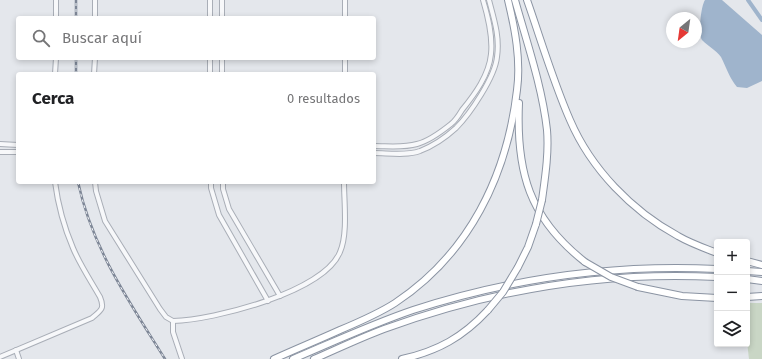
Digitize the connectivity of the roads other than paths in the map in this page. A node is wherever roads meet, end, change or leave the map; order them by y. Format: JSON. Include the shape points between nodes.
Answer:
{"nodes":[{"id":1,"x":56,"y":0,"type":"edge"},
{"id":2,"x":95,"y":0,"type":"edge"},
{"id":3,"x":210,"y":0,"type":"edge"},
{"id":4,"x":222,"y":0,"type":"edge"},
{"id":5,"x":345,"y":0,"type":"edge"},
{"id":6,"x":483,"y":0,"type":"edge"},
{"id":7,"x":489,"y":0,"type":"edge"},
{"id":8,"x":508,"y":0,"type":"edge"},
{"id":9,"x":515,"y":0,"type":"edge"},
{"id":10,"x":527,"y":0,"type":"edge"},
{"id":11,"x":56,"y":16,"type":"edge"},
{"id":12,"x":95,"y":16,"type":"edge"},
{"id":13,"x":210,"y":16,"type":"edge"},
{"id":14,"x":222,"y":16,"type":"edge"},
{"id":15,"x":345,"y":16,"type":"edge"},
{"id":16,"x":56,"y":60,"type":"edge"},
{"id":17,"x":95,"y":60,"type":"edge"},
{"id":18,"x":210,"y":60,"type":"edge"},
{"id":19,"x":222,"y":60,"type":"edge"},
{"id":20,"x":345,"y":60,"type":"edge"},
{"id":21,"x":55,"y":72,"type":"edge"},
{"id":22,"x":94,"y":72,"type":"edge"},
{"id":23,"x":210,"y":72,"type":"edge"},
{"id":24,"x":222,"y":72,"type":"edge"},
{"id":25,"x":345,"y":72,"type":"edge"},
{"id":26,"x":517,"y":90,"type":"junction"},
{"id":27,"x":0,"y":144,"type":"edge"},
{"id":28,"x":16,"y":145,"type":"edge"},
{"id":29,"x":376,"y":146,"type":"edge"},
{"id":30,"x":0,"y":152,"type":"edge"},
{"id":31,"x":16,"y":152,"type":"edge"},
{"id":32,"x":376,"y":153,"type":"edge"},
{"id":33,"x":55,"y":184,"type":"edge"},
{"id":34,"x":95,"y":184,"type":"edge"},
{"id":35,"x":211,"y":184,"type":"edge"},
{"id":36,"x":223,"y":184,"type":"edge"},
{"id":37,"x":344,"y":184,"type":"edge"},
{"id":38,"x":714,"y":252,"type":"edge"},
{"id":39,"x":750,"y":262,"type":"edge"},
{"id":40,"x":762,"y":265,"type":"edge"},
{"id":41,"x":714,"y":269,"type":"edge"},
{"id":42,"x":750,"y":270,"type":"edge"},
{"id":43,"x":762,"y":272,"type":"edge"},
{"id":44,"x":714,"y":277,"type":"edge"},
{"id":45,"x":750,"y":279,"type":"edge"},
{"id":46,"x":762,"y":281,"type":"edge"},
{"id":47,"x":280,"y":296,"type":"junction"},
{"id":48,"x":762,"y":296,"type":"edge"},
{"id":49,"x":750,"y":297,"type":"edge"},
{"id":50,"x":714,"y":298,"type":"edge"},
{"id":51,"x":268,"y":301,"type":"junction"},
{"id":52,"x":173,"y":322,"type":"junction"},
{"id":53,"x":16,"y":350,"type":"junction"},
{"id":54,"x":0,"y":357,"type":"edge"},
{"id":55,"x":19,"y":359,"type":"edge"},
{"id":56,"x":182,"y":359,"type":"edge"},
{"id":57,"x":274,"y":359,"type":"edge"},
{"id":58,"x":293,"y":359,"type":"edge"},
{"id":59,"x":314,"y":359,"type":"edge"},
{"id":60,"x":402,"y":359,"type":"edge"}],
"edges":[{"from":1,"to":11,"type":"street"},
{"from":2,"to":12,"type":"street"},
{"from":3,"to":13,"type":"street"},
{"from":4,"to":14,"type":"street"},
{"from":5,"to":15,"type":"street"},
{"from":6,"to":29,"type":"street","via":[[489,25],[491,53],[486,74],[473,96],[452,124],[432,137],[416,144]]},
{"from":7,"to":32,"type":"street","via":[[498,39],[498,56],[496,68],[478,99],[456,127],[437,143],[419,151],[401,154]]},
{"from":8,"to":26,"type":"highway","via":[[518,64]]},
{"from":9,"to":60,"type":"highway","bridge":true,"via":[[539,89],[547,131],[542,200],[536,224],[518,267],[503,292],[473,326],[435,349]]},
{"from":10,"to":38,"type":"highway","via":[[570,121],[599,169],[622,195],[656,222],[678,236]]},
{"from":16,"to":21,"type":"street"},
{"from":17,"to":22,"type":"street"},
{"from":18,"to":23,"type":"street"},
{"from":19,"to":24,"type":"street"},
{"from":20,"to":25,"type":"street"},
{"from":26,"to":50,"type":"highway","bridge":true,"via":[[520,155],[528,189],[546,223],[560,239],[580,258],[602,272],[638,287],[682,296]]},
{"from":26,"to":57,"type":"highway","via":[[512,126],[489,196],[450,254],[426,279],[396,303]]},
{"from":27,"to":28,"type":"street"},
{"from":30,"to":31,"type":"street"},
{"from":33,"to":53,"type":"street","via":[[59,207],[73,249],[100,297],[102,309],[92,318]]},
{"from":34,"to":52,"type":"street","via":[[105,220],[160,309]]},
{"from":35,"to":51,"type":"street","via":[[220,215]]},
{"from":36,"to":47,"type":"street","via":[[229,209]]},
{"from":37,"to":47,"type":"street","via":[[344,236],[335,262],[306,283]]},
{"from":39,"to":40,"type":"highway"},
{"from":41,"to":58,"type":"highway","via":[[659,268],[589,272],[529,280],[413,310]]},
{"from":42,"to":43,"type":"highway"},
{"from":44,"to":59,"type":"highway","via":[[625,277],[582,281],[504,294],[413,319]]},
{"from":45,"to":46,"type":"highway"},
{"from":47,"to":51,"type":"street"},
{"from":48,"to":49,"type":"highway"},
{"from":51,"to":52,"type":"street","via":[[202,318]]},
{"from":52,"to":56,"type":"street","via":[[173,332]]},
{"from":53,"to":54,"type":"street"},
{"from":53,"to":55,"type":"street"}]}
